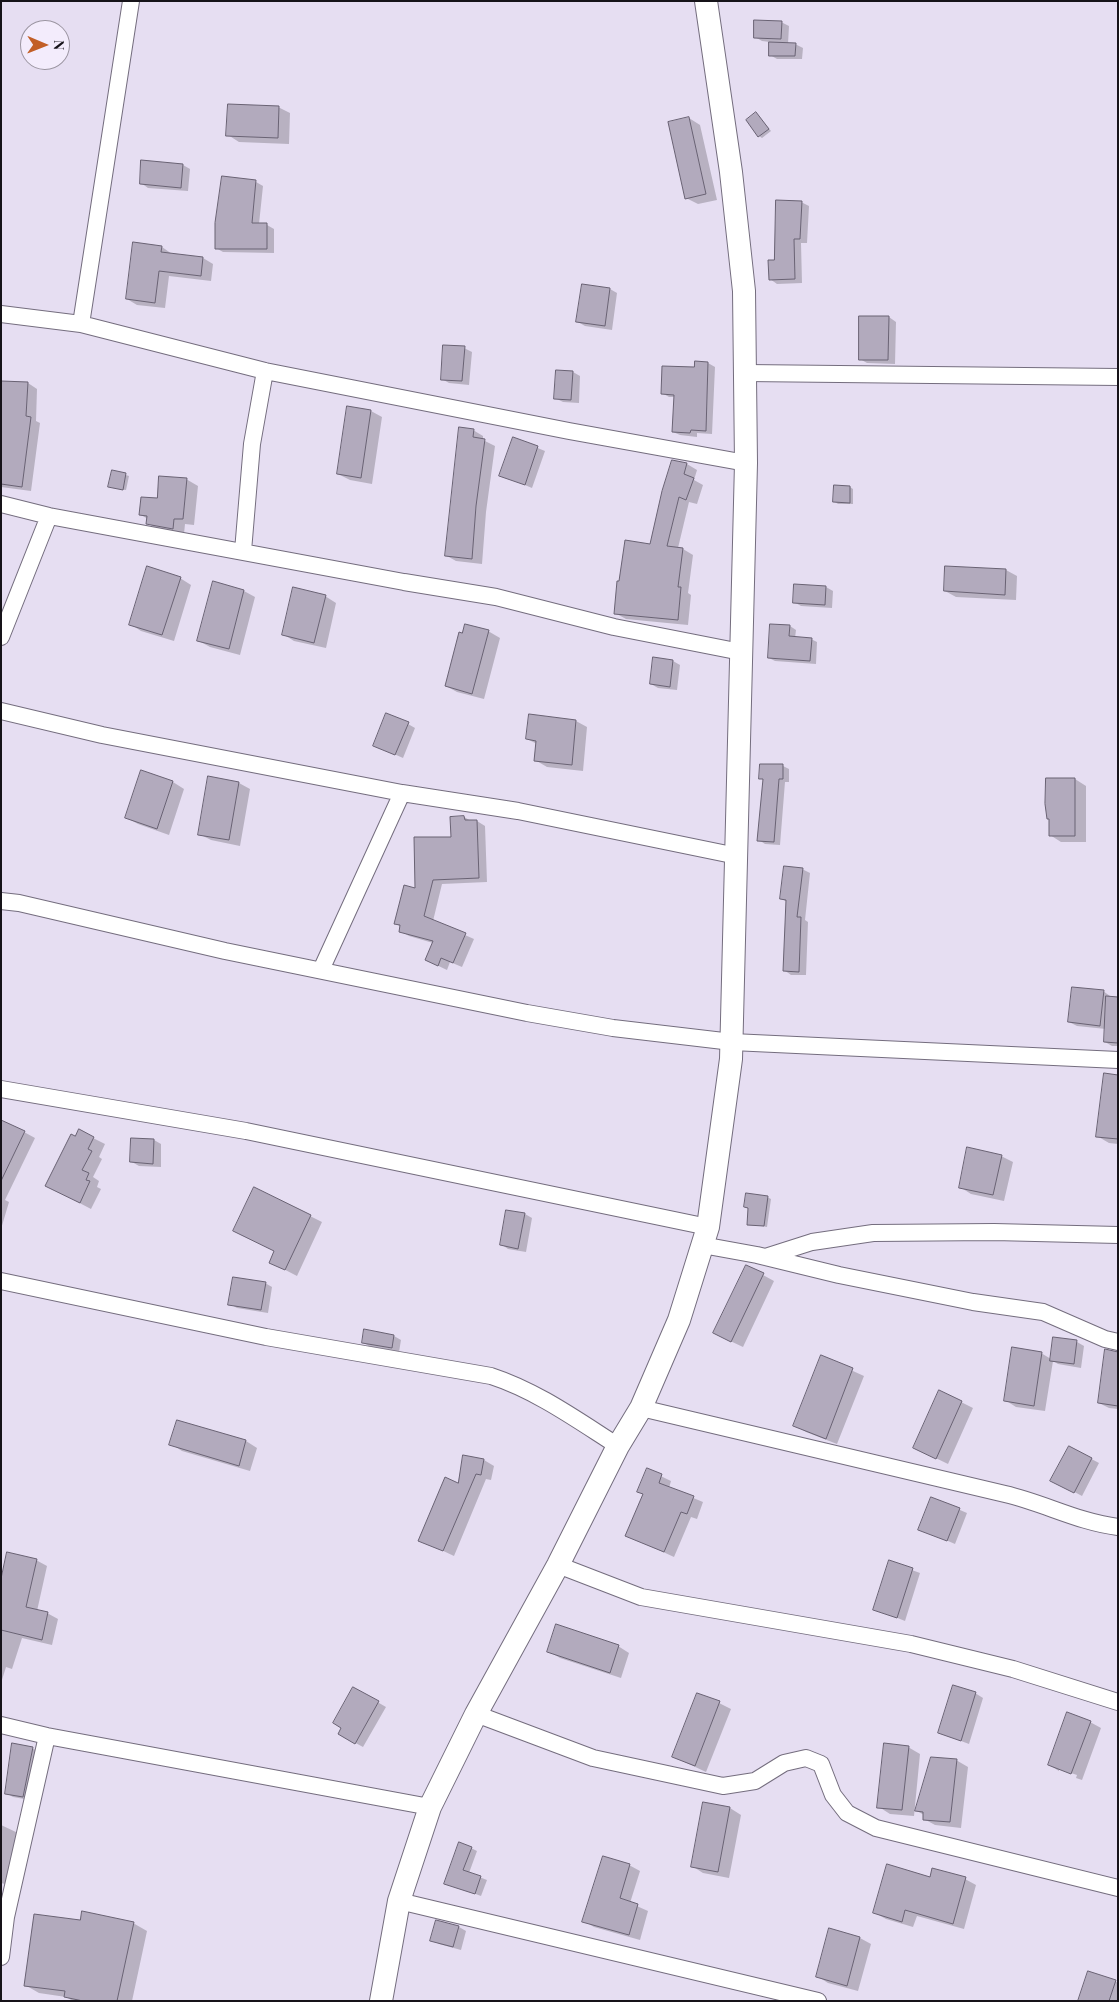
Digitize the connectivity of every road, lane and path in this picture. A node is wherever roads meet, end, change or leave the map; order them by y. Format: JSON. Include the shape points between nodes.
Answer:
{"nodes":[{"id":1,"x":131,"y":1,"type":"edge"},
{"id":2,"x":706,"y":1,"type":"edge"},
{"id":3,"x":1,"y":314,"type":"edge"},
{"id":4,"x":81,"y":324,"type":"junction"},
{"id":5,"x":265,"y":371,"type":"junction"},
{"id":6,"x":746,"y":374,"type":"junction"},
{"id":7,"x":1118,"y":376,"type":"edge"},
{"id":8,"x":746,"y":463,"type":"junction"},
{"id":9,"x":1,"y":504,"type":"edge"},
{"id":10,"x":49,"y":516,"type":"junction"},
{"id":11,"x":243,"y":551,"type":"junction"},
{"id":12,"x":1,"y":636,"type":"edge"},
{"id":13,"x":741,"y":652,"type":"junction"},
{"id":14,"x":1,"y":711,"type":"edge"},
{"id":15,"x":402,"y":793,"type":"junction"},
{"id":16,"x":737,"y":856,"type":"junction"},
{"id":17,"x":1,"y":901,"type":"edge"},
{"id":18,"x":321,"y":970,"type":"junction"},
{"id":19,"x":732,"y":1042,"type":"junction"},
{"id":20,"x":1118,"y":1060,"type":"edge"},
{"id":21,"x":1,"y":1089,"type":"edge"},
{"id":22,"x":1118,"y":1235,"type":"edge"},
{"id":23,"x":705,"y":1236,"type":"junction"},
{"id":24,"x":765,"y":1257,"type":"junction"},
{"id":25,"x":1,"y":1281,"type":"edge"},
{"id":26,"x":1118,"y":1342,"type":"edge"},
{"id":27,"x":641,"y":1408,"type":"junction"},
{"id":28,"x":618,"y":1446,"type":"junction"},
{"id":29,"x":1118,"y":1527,"type":"edge"},
{"id":30,"x":558,"y":1565,"type":"junction"},
{"id":31,"x":1118,"y":1702,"type":"edge"},
{"id":32,"x":476,"y":1714,"type":"junction"},
{"id":33,"x":1,"y":1725,"type":"edge"},
{"id":34,"x":47,"y":1736,"type":"junction"},
{"id":35,"x":430,"y":1807,"type":"junction"},
{"id":36,"x":1118,"y":1888,"type":"edge"},
{"id":37,"x":400,"y":1901,"type":"junction"},
{"id":38,"x":1,"y":1957,"type":"edge"},
{"id":39,"x":381,"y":2001,"type":"edge"},
{"id":40,"x":818,"y":2001,"type":"edge"}],
"edges":[{"from":1,"to":4,"type":"street"},
{"from":2,"to":6,"type":"street","via":[[731,172],[744,291]]},
{"from":3,"to":4,"type":"street"},
{"from":4,"to":5,"type":"street"},
{"from":5,"to":8,"type":"street"},
{"from":5,"to":11,"type":"street","via":[[252,444]]},
{"from":6,"to":7,"type":"street"},
{"from":6,"to":8,"type":"street"},
{"from":8,"to":13,"type":"street"},
{"from":9,"to":10,"type":"street"},
{"from":10,"to":11,"type":"street"},
{"from":10,"to":12,"type":"street"},
{"from":11,"to":13,"type":"street","via":[[496,597],[614,627]]},
{"from":13,"to":16,"type":"street"},
{"from":14,"to":15,"type":"street","via":[[102,735]]},
{"from":15,"to":16,"type":"street","via":[[518,812]]},
{"from":15,"to":18,"type":"street"},
{"from":16,"to":19,"type":"street"},
{"from":17,"to":18,"type":"street"},
{"from":18,"to":19,"type":"street","via":[[526,1013],[613,1028]]},
{"from":19,"to":20,"type":"street"},
{"from":19,"to":23,"type":"street"},
{"from":21,"to":23,"type":"street","via":[[246,1131]]},
{"from":22,"to":24,"type":"street","via":[[873,1234],[812,1242]]},
{"from":23,"to":24,"type":"street"},
{"from":23,"to":27,"type":"street","via":[[679,1320]]},
{"from":24,"to":26,"type":"street","via":[[954,1298],[1043,1312]]},
{"from":25,"to":28,"type":"street","via":[[266,1337],[491,1376],[537,1394]]},
{"from":27,"to":28,"type":"street"},
{"from":27,"to":29,"type":"street","via":[[1009,1495],[1067,1515]]},
{"from":28,"to":30,"type":"street"},
{"from":30,"to":31,"type":"street","via":[[640,1597],[911,1644],[1013,1669]]},
{"from":30,"to":32,"type":"street"},
{"from":32,"to":35,"type":"street"},
{"from":32,"to":36,"type":"street","via":[[593,1758],[723,1786],[755,1781],[784,1763],[806,1758],[821,1764],[833,1796],[847,1813],[876,1828]]},
{"from":33,"to":34,"type":"street"},
{"from":34,"to":35,"type":"street"},
{"from":34,"to":38,"type":"street","via":[[6,1917]]},
{"from":35,"to":37,"type":"street"},
{"from":37,"to":39,"type":"street"},
{"from":37,"to":40,"type":"street"}]}
